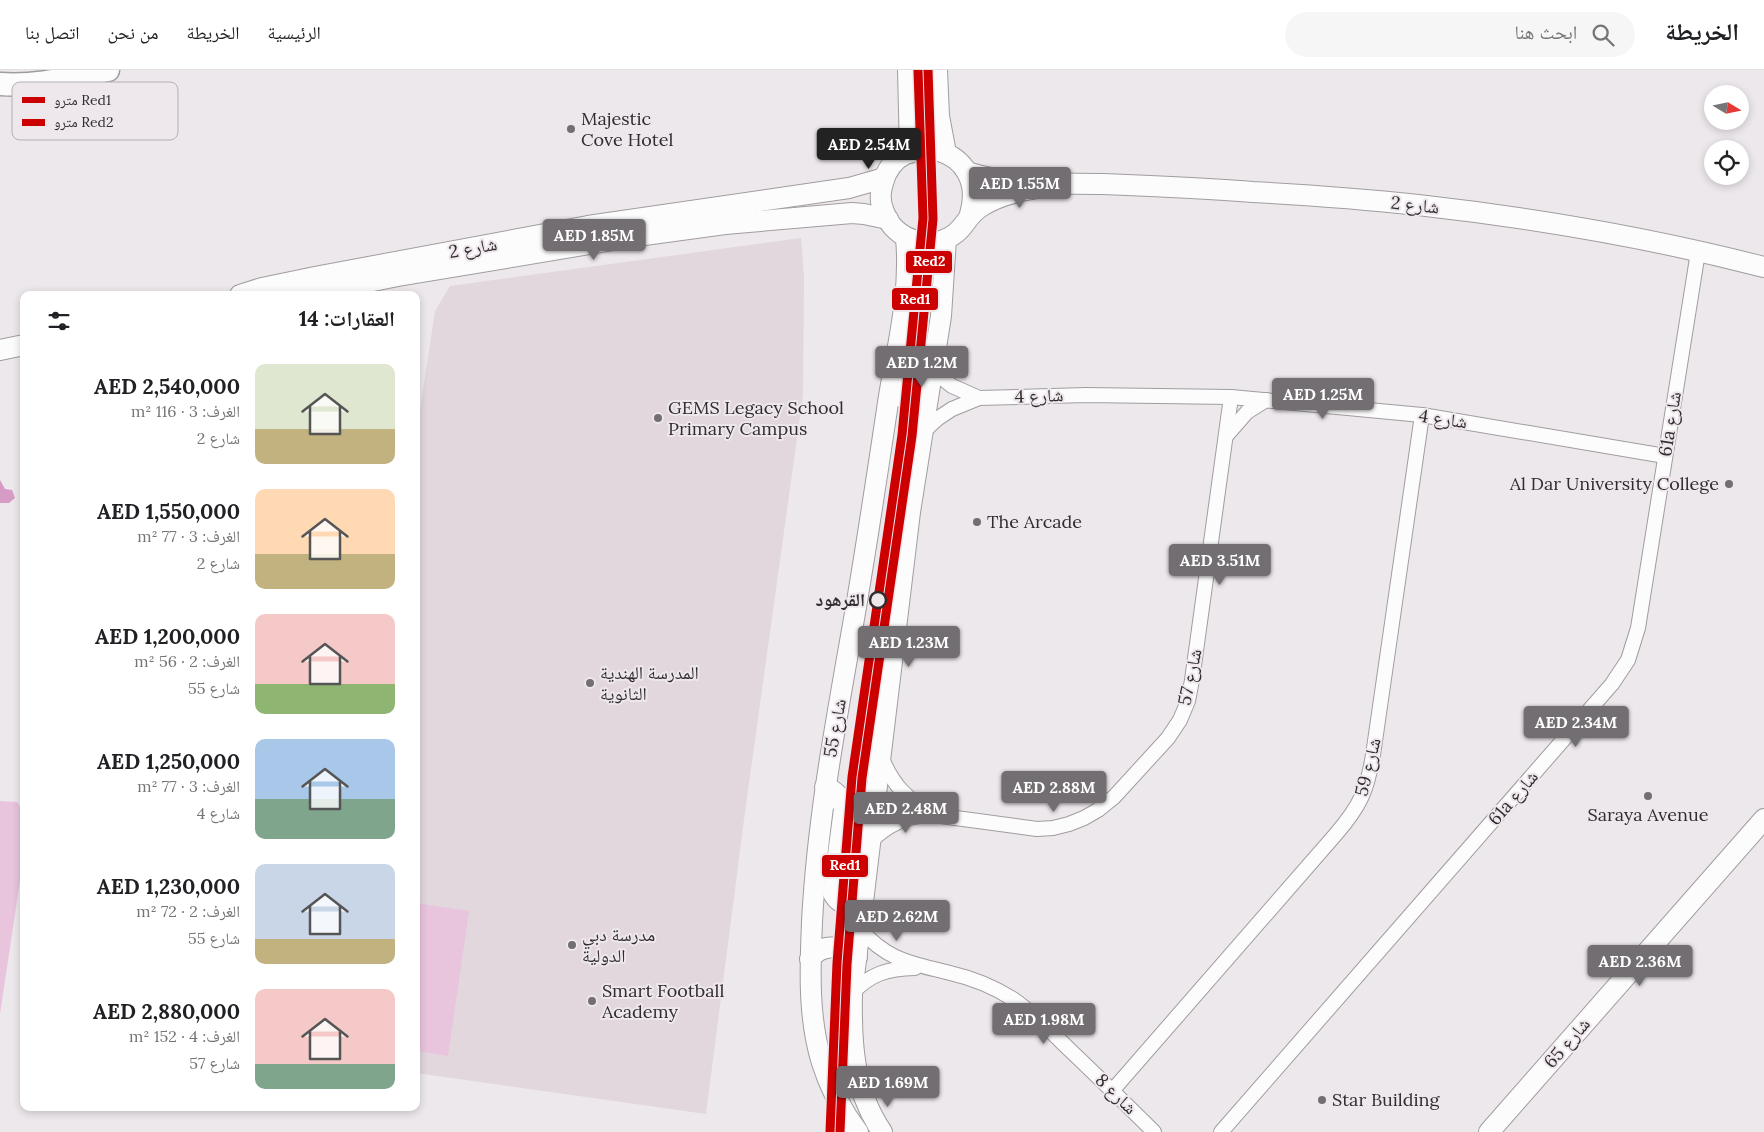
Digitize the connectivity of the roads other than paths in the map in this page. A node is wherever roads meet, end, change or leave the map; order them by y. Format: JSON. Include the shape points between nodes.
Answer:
{"nodes":[{"id":1,"x":40,"y":70,"type":"edge"},
{"id":2,"x":108,"y":70,"type":"edge"},
{"id":3,"x":908,"y":70,"type":"edge"},
{"id":4,"x":937,"y":70,"type":"edge"},
{"id":5,"x":50,"y":82,"type":"edge"},
{"id":6,"x":0,"y":83,"type":"edge"},
{"id":7,"x":910,"y":152,"type":"junction"},
{"id":8,"x":946,"y":153,"type":"junction"},
{"id":9,"x":967,"y":172,"type":"junction"},
{"id":10,"x":884,"y":178,"type":"junction"},
{"id":11,"x":1061,"y":184,"type":"junction"},
{"id":12,"x":970,"y":214,"type":"junction"},
{"id":13,"x":888,"y":219,"type":"junction"},
{"id":14,"x":906,"y":238,"type":"junction"},
{"id":15,"x":946,"y":239,"type":"junction"},
{"id":16,"x":1698,"y":252,"type":"junction"},
{"id":17,"x":1764,"y":267,"type":"edge"},
{"id":18,"x":253,"y":291,"type":"edge"},
{"id":19,"x":323,"y":291,"type":"edge"},
{"id":20,"x":20,"y":346,"type":"edge"},
{"id":21,"x":0,"y":350,"type":"edge"},
{"id":22,"x":933,"y":372,"type":"junction"},
{"id":23,"x":890,"y":393,"type":"junction"},
{"id":24,"x":1231,"y":397,"type":"junction"},
{"id":25,"x":979,"y":398,"type":"junction"},
{"id":26,"x":1266,"y":400,"type":"junction"},
{"id":27,"x":1422,"y":416,"type":"junction"},
{"id":28,"x":924,"y":426,"type":"junction"},
{"id":29,"x":1226,"y":436,"type":"junction"},
{"id":30,"x":1665,"y":456,"type":"junction"},
{"id":31,"x":880,"y":755,"type":"junction"},
{"id":32,"x":825,"y":787,"type":"junction"},
{"id":33,"x":937,"y":815,"type":"junction"},
{"id":34,"x":1764,"y":819,"type":"edge"},
{"id":35,"x":870,"y":842,"type":"junction"},
{"id":36,"x":864,"y":893,"type":"junction"},
{"id":37,"x":860,"y":929,"type":"junction"},
{"id":38,"x":856,"y":957,"type":"junction"},
{"id":39,"x":810,"y":960,"type":"junction"},
{"id":40,"x":925,"y":968,"type":"junction"},
{"id":41,"x":852,"y":993,"type":"junction"},
{"id":42,"x":1112,"y":1091,"type":"junction"},
{"id":43,"x":858,"y":1132,"type":"edge"},
{"id":44,"x":882,"y":1132,"type":"edge"},
{"id":45,"x":1154,"y":1132,"type":"edge"},
{"id":46,"x":1221,"y":1132,"type":"edge"},
{"id":47,"x":1489,"y":1132,"type":"edge"}],
"edges":[{"from":1,"to":6,"type":"main road"},
{"from":2,"to":5,"type":"main road"},
{"from":3,"to":7,"type":"street"},
{"from":4,"to":8,"type":"street","via":[[939,116]]},
{"from":7,"to":8,"type":"street","via":[[928,149]]},
{"from":7,"to":10,"type":"street","via":[[899,158]]},
{"from":8,"to":9,"type":"street"},
{"from":9,"to":11,"type":"street","name":"شارع 2","via":[[1000,180]]},
{"from":9,"to":12,"type":"street","via":[[974,193]]},
{"from":10,"to":13,"type":"street","via":[[881,202]]},
{"from":10,"to":18,"type":"street","name":"شارع 2","via":[[849,188],[569,230]]},
{"from":11,"to":12,"type":"street","name":"شارع 2","via":[[1004,196]]},
{"from":11,"to":16,"type":"street","name":"شارع 2","via":[[1154,186],[1416,205],[1563,225]]},
{"from":12,"to":15,"type":"street","via":[[956,233]]},
{"from":13,"to":14,"type":"street"},
{"from":13,"to":19,"type":"street","name":"شارع 2","via":[[852,213],[725,224],[536,252]]},
{"from":14,"to":15,"type":"street","via":[[926,243]]},
{"from":14,"to":23,"type":"street","name":"شارع 55","via":[[906,301]]},
{"from":15,"to":22,"type":"street","via":[[941,316]]},
{"from":16,"to":17,"type":"street","name":"شارع 2"},
{"from":16,"to":30,"type":"street","name":"61a شارع"},
{"from":20,"to":21,"type":"street"},
{"from":22,"to":25,"type":"street","name":"شارع 4","via":[[952,386]]},
{"from":22,"to":28,"type":"street"},
{"from":23,"to":28,"type":"street","via":[[911,402],[919,410]]},
{"from":23,"to":32,"type":"street","name":"شارع 55"},
{"from":24,"to":25,"type":"street","name":"شارع 4","via":[[1086,395]]},
{"from":24,"to":26,"type":"street","name":"شارع 4"},
{"from":24,"to":29,"type":"street","name":"شارع 57"},
{"from":25,"to":28,"type":"street","name":"شارع 4"},
{"from":26,"to":27,"type":"street","name":"شارع 4"},
{"from":26,"to":29,"type":"street","via":[[1239,419]]},
{"from":27,"to":30,"type":"street","name":"شارع 4"},
{"from":27,"to":42,"type":"street","name":"شارع 59","via":[[1370,776],[1362,798],[1336,834]]},
{"from":28,"to":31,"type":"street"},
{"from":29,"to":33,"type":"street","name":"شارع 57","via":[[1188,701],[1168,738],[1114,797],[1098,810],[1069,824],[1037,829]]},
{"from":30,"to":46,"type":"street","name":"61a شارع","via":[[1638,628],[1620,674]]},
{"from":31,"to":33,"type":"street","name":"شارع 57","via":[[887,771],[909,799]]},
{"from":31,"to":35,"type":"street"},
{"from":32,"to":36,"type":"street","via":[[838,795],[844,809],[832,893],[847,904]]},
{"from":32,"to":39,"type":"street","name":"شارع 55","via":[[815,867]]},
{"from":33,"to":35,"type":"street","name":"شارع 57","via":[[909,817],[895,822]]},
{"from":34,"to":47,"type":"street","name":"شارع 65"},
{"from":35,"to":36,"type":"street"},
{"from":36,"to":37,"type":"street"},
{"from":37,"to":38,"type":"street"},
{"from":37,"to":40,"type":"street","name":"شارع 8","via":[[878,948]]},
{"from":38,"to":39,"type":"street","via":[[849,951],[831,947],[814,954]]},
{"from":38,"to":41,"type":"street"},
{"from":39,"to":43,"type":"street","name":"شارع 55","via":[[817,1043],[839,1104]]},
{"from":40,"to":41,"type":"street","name":"شارع 8","via":[[886,971],[862,983]]},
{"from":40,"to":42,"type":"street","name":"شارع 8","via":[[976,980],[1013,999],[1043,1023]]},
{"from":41,"to":44,"type":"street","via":[[854,1054],[864,1100]]},
{"from":42,"to":45,"type":"street","name":"شارع 8"}]}
